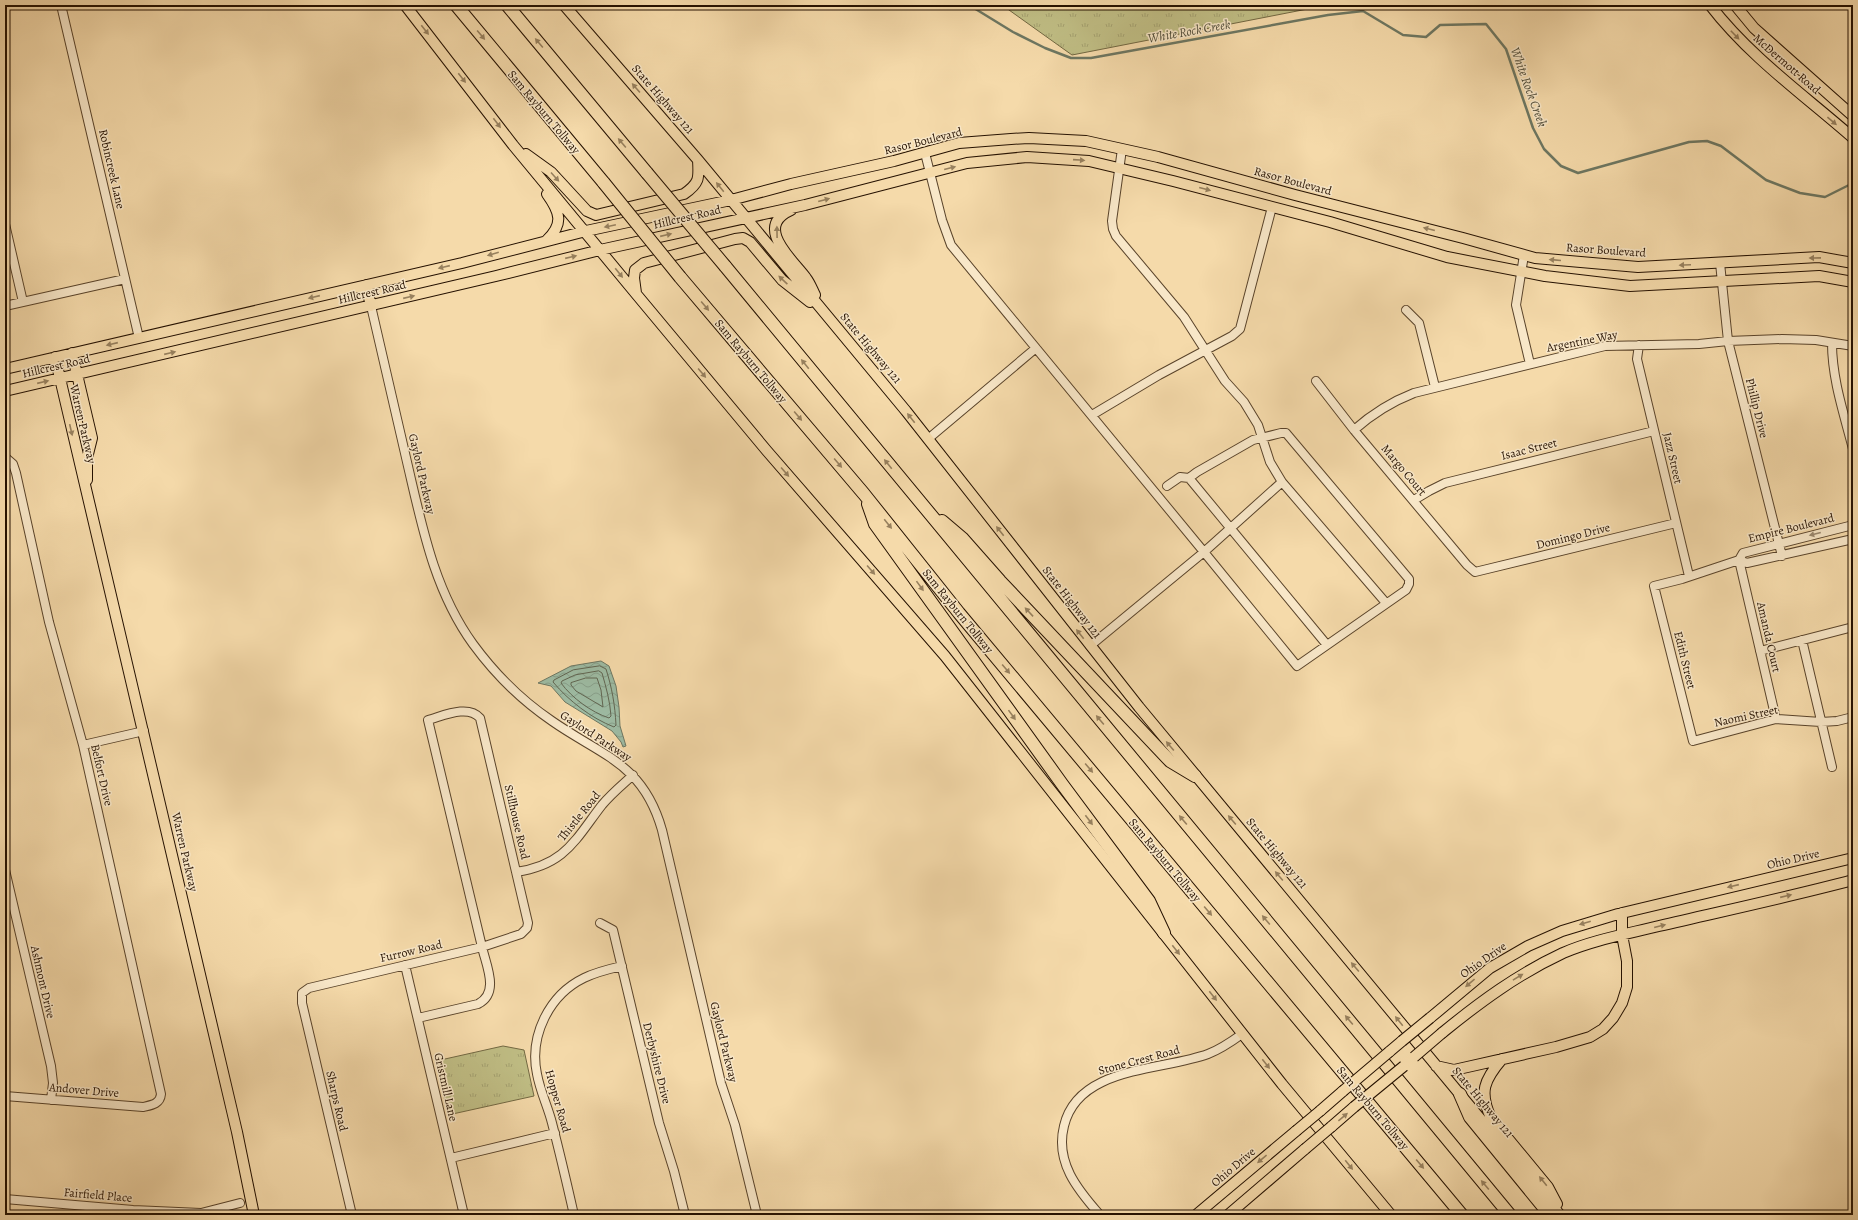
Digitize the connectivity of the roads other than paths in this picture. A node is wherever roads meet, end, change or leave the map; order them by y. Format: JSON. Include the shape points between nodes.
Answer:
{"nodes":[{"id":1,"x":61,"y":5,"type":"edge"},
{"id":2,"x":405,"y":5,"type":"edge"},
{"id":3,"x":456,"y":5,"type":"edge"},
{"id":4,"x":507,"y":5,"type":"edge"},
{"id":5,"x":564,"y":5,"type":"edge"},
{"id":6,"x":1710,"y":5,"type":"edge"},
{"id":7,"x":1734,"y":5,"type":"edge"},
{"id":8,"x":1853,"y":116,"type":"edge"},
{"id":9,"x":1851,"y":137,"type":"edge"},
{"id":10,"x":513,"y":145,"type":"junction"},
{"id":11,"x":1122,"y":149,"type":"junction"},
{"id":12,"x":925,"y":153,"type":"junction"},
{"id":13,"x":698,"y":160,"type":"junction"},
{"id":14,"x":1119,"y":168,"type":"junction"},
{"id":15,"x":930,"y":173,"type":"junction"},
{"id":16,"x":731,"y":200,"type":"junction"},
{"id":17,"x":801,"y":206,"type":"junction"},
{"id":18,"x":1272,"y":207,"type":"junction"},
{"id":19,"x":745,"y":218,"type":"junction"},
{"id":20,"x":5,"y":224,"type":"edge"},
{"id":21,"x":586,"y":231,"type":"junction"},
{"id":22,"x":548,"y":240,"type":"junction"},
{"id":23,"x":600,"y":250,"type":"junction"},
{"id":24,"x":1524,"y":255,"type":"junction"},
{"id":25,"x":1720,"y":263,"type":"junction"},
{"id":26,"x":1853,"y":263,"type":"edge"},
{"id":27,"x":1522,"y":272,"type":"junction"},
{"id":28,"x":125,"y":279,"type":"junction"},
{"id":29,"x":1722,"y":282,"type":"junction"},
{"id":30,"x":1853,"y":282,"type":"edge"},
{"id":31,"x":366,"y":285,"type":"junction"},
{"id":32,"x":637,"y":295,"type":"junction"},
{"id":33,"x":24,"y":302,"type":"junction"},
{"id":34,"x":5,"y":306,"type":"edge"},
{"id":35,"x":371,"y":306,"type":"junction"},
{"id":36,"x":1406,"y":310,"type":"dead end"},
{"id":37,"x":824,"y":312,"type":"junction"},
{"id":38,"x":139,"y":338,"type":"junction"},
{"id":39,"x":1728,"y":341,"type":"junction"},
{"id":40,"x":1832,"y":343,"type":"junction"},
{"id":41,"x":1639,"y":345,"type":"junction"},
{"id":42,"x":1853,"y":346,"type":"edge"},
{"id":43,"x":1036,"y":348,"type":"junction"},
{"id":44,"x":1205,"y":350,"type":"junction"},
{"id":45,"x":72,"y":353,"type":"junction"},
{"id":46,"x":55,"y":357,"type":"junction"},
{"id":47,"x":1530,"y":364,"type":"junction"},
{"id":48,"x":5,"y":369,"type":"edge"},
{"id":49,"x":77,"y":374,"type":"junction"},
{"id":50,"x":59,"y":378,"type":"junction"},
{"id":51,"x":1316,"y":381,"type":"dead end"},
{"id":52,"x":1435,"y":387,"type":"junction"},
{"id":53,"x":5,"y":391,"type":"edge"},
{"id":54,"x":1092,"y":415,"type":"junction"},
{"id":55,"x":1354,"y":430,"type":"junction"},
{"id":56,"x":1654,"y":431,"type":"junction"},
{"id":57,"x":1263,"y":438,"type":"junction"},
{"id":58,"x":928,"y":439,"type":"junction"},
{"id":59,"x":1853,"y":449,"type":"edge"},
{"id":60,"x":6,"y":457,"type":"edge"},
{"id":61,"x":1189,"y":478,"type":"junction"},
{"id":62,"x":1282,"y":482,"type":"junction"},
{"id":63,"x":1167,"y":486,"type":"dead end"},
{"id":64,"x":864,"y":494,"type":"junction"},
{"id":65,"x":913,"y":495,"type":"junction"},
{"id":66,"x":87,"y":496,"type":"junction"},
{"id":67,"x":1414,"y":500,"type":"junction"},
{"id":68,"x":1676,"y":523,"type":"junction"},
{"id":69,"x":1853,"y":525,"type":"edge"},
{"id":70,"x":1230,"y":530,"type":"junction"},
{"id":71,"x":1853,"y":538,"type":"edge"},
{"id":72,"x":1778,"y":544,"type":"junction"},
{"id":73,"x":1204,"y":552,"type":"junction"},
{"id":74,"x":1782,"y":556,"type":"junction"},
{"id":75,"x":1739,"y":560,"type":"junction"},
{"id":76,"x":1476,"y":572,"type":"joint"},
{"id":77,"x":1689,"y":576,"type":"junction"},
{"id":78,"x":1654,"y":586,"type":"joint"},
{"id":79,"x":1386,"y":603,"type":"junction"},
{"id":80,"x":1853,"y":627,"type":"edge"},
{"id":81,"x":1802,"y":640,"type":"junction"},
{"id":82,"x":1327,"y":645,"type":"junction"},
{"id":83,"x":1090,"y":646,"type":"junction"},
{"id":84,"x":1760,"y":651,"type":"junction"},
{"id":85,"x":1853,"y":717,"type":"edge"},
{"id":86,"x":1776,"y":719,"type":"junction"},
{"id":87,"x":1821,"y":722,"type":"junction"},
{"id":88,"x":144,"y":732,"type":"junction"},
{"id":89,"x":1693,"y":740,"type":"joint"},
{"id":90,"x":83,"y":745,"type":"junction"},
{"id":91,"x":1832,"y":767,"type":"dead end"},
{"id":92,"x":633,"y":775,"type":"junction"},
{"id":93,"x":1195,"y":776,"type":"junction"},
{"id":94,"x":1853,"y":858,"type":"edge"},
{"id":95,"x":5,"y":870,"type":"edge"},
{"id":96,"x":516,"y":872,"type":"junction"},
{"id":97,"x":1853,"y":880,"type":"edge"},
{"id":98,"x":1618,"y":914,"type":"junction"},
{"id":99,"x":600,"y":924,"type":"dead end"},
{"id":100,"x":525,"y":931,"type":"joint"},
{"id":101,"x":1164,"y":933,"type":"junction"},
{"id":102,"x":1622,"y":935,"type":"junction"},
{"id":103,"x":482,"y":947,"type":"junction"},
{"id":104,"x":405,"y":965,"type":"junction"},
{"id":105,"x":622,"y":966,"type":"junction"},
{"id":106,"x":302,"y":992,"type":"joint"},
{"id":107,"x":418,"y":1018,"type":"junction"},
{"id":108,"x":1242,"y":1034,"type":"junction"},
{"id":109,"x":1502,"y":1059,"type":"junction"},
{"id":110,"x":1436,"y":1066,"type":"junction"},
{"id":111,"x":1460,"y":1094,"type":"junction"},
{"id":112,"x":5,"y":1096,"type":"edge"},
{"id":113,"x":51,"y":1100,"type":"junction"},
{"id":114,"x":159,"y":1101,"type":"joint"},
{"id":115,"x":555,"y":1133,"type":"junction"},
{"id":116,"x":451,"y":1158,"type":"junction"},
{"id":117,"x":5,"y":1199,"type":"edge"},
{"id":118,"x":240,"y":1204,"type":"dead end"},
{"id":119,"x":81,"y":1206,"type":"junction"},
{"id":120,"x":189,"y":1214,"type":"edge"},
{"id":121,"x":80,"y":1215,"type":"edge"},
{"id":122,"x":254,"y":1215,"type":"edge"},
{"id":123,"x":352,"y":1215,"type":"edge"},
{"id":124,"x":464,"y":1215,"type":"edge"},
{"id":125,"x":574,"y":1215,"type":"edge"},
{"id":126,"x":685,"y":1215,"type":"edge"},
{"id":127,"x":757,"y":1215,"type":"edge"},
{"id":128,"x":1100,"y":1215,"type":"edge"},
{"id":129,"x":1196,"y":1215,"type":"edge"},
{"id":130,"x":1228,"y":1215,"type":"edge"},
{"id":131,"x":1391,"y":1215,"type":"edge"},
{"id":132,"x":1462,"y":1215,"type":"edge"},
{"id":133,"x":1510,"y":1215,"type":"edge"},
{"id":134,"x":1550,"y":1215,"type":"edge"},
{"id":135,"x":1561,"y":1215,"type":"edge"}],
"edges":[{"from":1,"to":28,"type":"street","name":"Robincreek Lane"},
{"from":2,"to":10,"type":"main road","one_way":true},
{"from":3,"to":64,"type":"highway","name":"Sam Rayburn Tollway","one_way":true,"bridge":true,"via":[[680,277]]},
{"from":65,"to":4,"type":"highway","one_way":true,"bridge":true},
{"from":13,"to":5,"type":"main road","name":"State Highway 121","one_way":true},
{"from":6,"to":9,"type":"main road","name":"McDermott Road","one_way":true,"via":[[1748,48]]},
{"from":7,"to":8,"type":"main road","name":"McDermott Road","via":[[1754,28]]},
{"from":10,"to":13,"type":"main road","one_way":true,"via":[[551,172],[577,202],[596,215],[684,194],[694,187],[699,177]]},
{"from":10,"to":21,"type":"main road"},
{"from":10,"to":22,"type":"main road","via":[[530,173],[555,205],[559,223],[557,230]]},
{"from":11,"to":12,"type":"main road","name":"Rasor Boulevard","via":[[1086,141],[1029,138],[958,143]]},
{"from":11,"to":14,"type":"street"},
{"from":24,"to":11,"type":"main road","name":"Rasor Boulevard","one_way":true},
{"from":12,"to":15,"type":"street"},
{"from":12,"to":16,"type":"main road","name":"Rasor Boulevard"},
{"from":16,"to":13,"type":"main road","name":"State Highway 121","one_way":true},
{"from":15,"to":14,"type":"main road","one_way":true,"via":[[967,164],[1027,157],[1089,161]]},
{"from":14,"to":18,"type":"main road","one_way":true},
{"from":14,"to":44,"type":"street","via":[[1112,221],[1116,236],[1184,317]]},
{"from":17,"to":15,"type":"main road","one_way":true},
{"from":15,"to":43,"type":"street","via":[[951,245]]},
{"from":16,"to":19,"type":"main road","name":"State Highway 121"},
{"from":16,"to":21,"type":"main road","name":"Hillcrest Road","one_way":true},
{"from":17,"to":19,"type":"main road"},
{"from":37,"to":17,"type":"main road","one_way":true,"via":[[807,279],[779,246],[776,237],[781,215]]},
{"from":18,"to":27,"type":"main road","via":[[1447,257]]},
{"from":18,"to":44,"type":"street","via":[[1240,328],[1232,336]]},
{"from":23,"to":19,"type":"main road","name":"Hillcrest Road","one_way":true},
{"from":19,"to":37,"type":"main road","name":"State Highway 121"},
{"from":20,"to":33,"type":"street"},
{"from":21,"to":22,"type":"main road","name":"Hillcrest Road"},
{"from":21,"to":23,"type":"main road"},
{"from":22,"to":31,"type":"main road","name":"Hillcrest Road","one_way":true},
{"from":23,"to":32,"type":"main road","one_way":true},
{"from":35,"to":23,"type":"main road","name":"Hillcrest Road","one_way":true},
{"from":25,"to":24,"type":"main road","name":"Rasor Boulevard","one_way":true,"via":[[1638,266]]},
{"from":24,"to":27,"type":"street"},
{"from":26,"to":25,"type":"main road","name":"Rasor Boulevard","one_way":true,"via":[[1819,257]]},
{"from":25,"to":29,"type":"street","name":"Phillip Drive"},
{"from":27,"to":29,"type":"main road","via":[[1630,286]]},
{"from":27,"to":47,"type":"street","via":[[1516,305]]},
{"from":28,"to":33,"type":"street"},
{"from":28,"to":38,"type":"street","name":"Robincreek Lane"},
{"from":29,"to":30,"type":"main road","via":[[1819,276]]},
{"from":29,"to":39,"type":"street","name":"Phillip Drive"},
{"from":31,"to":35,"type":"main road"},
{"from":31,"to":38,"type":"main road","name":"Hillcrest Road","one_way":true},
{"from":37,"to":32,"type":"main road","one_way":true,"via":[[782,280],[750,242],[743,238],[644,263],[635,270]]},
{"from":32,"to":101,"type":"main road","one_way":true,"via":[[767,451],[944,656]]},
{"from":33,"to":34,"type":"street"},
{"from":49,"to":35,"type":"main road","name":"Hillcrest Road","one_way":true},
{"from":35,"to":92,"type":"street","name":"Gaylord Parkway","via":[[428,551],[442,590],[457,619],[484,658],[522,698],[552,721],[613,758]]},
{"from":36,"to":52,"type":"street","via":[[1418,323]]},
{"from":58,"to":37,"type":"main road","name":"State Highway 121","one_way":true},
{"from":38,"to":45,"type":"main road","name":"Hillcrest Road","one_way":true},
{"from":39,"to":40,"type":"street","name":"Argentine Way","via":[[1802,339]]},
{"from":39,"to":41,"type":"street","name":"Argentine Way"},
{"from":39,"to":72,"type":"street","name":"Phillip Drive"},
{"from":40,"to":42,"type":"street","name":"Argentine Way"},
{"from":40,"to":59,"type":"street","via":[[1835,376]]},
{"from":41,"to":47,"type":"street","name":"Argentine Way","via":[[1605,346]]},
{"from":41,"to":56,"type":"street","name":"Jazz Street","via":[[1638,359]]},
{"from":43,"to":54,"type":"street"},
{"from":43,"to":58,"type":"street"},
{"from":44,"to":54,"type":"street"},
{"from":44,"to":57,"type":"street","via":[[1225,381],[1244,402]]},
{"from":45,"to":46,"type":"main road","name":"Hillcrest Road"},
{"from":45,"to":49,"type":"main road","name":"Warren Parkway"},
{"from":46,"to":48,"type":"main road","name":"Hillcrest Road"},
{"from":46,"to":50,"type":"main road","name":"Warren Parkway"},
{"from":47,"to":52,"type":"street","name":"Argentine Way"},
{"from":49,"to":50,"type":"main road","name":"Hillcrest Road"},
{"from":49,"to":66,"type":"main road","name":"Warren Parkway","via":[[92,438],[87,458]]},
{"from":53,"to":50,"type":"main road","name":"Hillcrest Road","one_way":true},
{"from":50,"to":66,"type":"main road","name":"Warren Parkway","one_way":true},
{"from":51,"to":55,"type":"street","name":"Margo Court"},
{"from":52,"to":55,"type":"street","name":"Argentine Way","via":[[1400,398],[1372,415]]},
{"from":54,"to":73,"type":"street"},
{"from":55,"to":67,"type":"street","name":"Margo Court"},
{"from":56,"to":67,"type":"street","name":"Isaac Street","via":[[1445,483]]},
{"from":56,"to":68,"type":"street","name":"Jazz Street"},
{"from":57,"to":61,"type":"street","via":[[1253,440]]},
{"from":57,"to":62,"type":"street","via":[[1270,462]]},
{"from":57,"to":79,"type":"street","via":[[1286,433],[1409,579],[1406,590]]},
{"from":83,"to":58,"type":"main road","name":"State Highway 121","one_way":true},
{"from":60,"to":90,"type":"street","name":"Belfort Drive","via":[[13,464],[16,473],[49,622]]},
{"from":61,"to":63,"type":"street","via":[[1180,477]]},
{"from":61,"to":70,"type":"street"},
{"from":62,"to":70,"type":"street"},
{"from":62,"to":79,"type":"street"},
{"from":64,"to":101,"type":"highway","one_way":true,"via":[[875,524],[1149,901]]},
{"from":64,"to":132,"type":"highway","name":"Sam Rayburn Tollway","one_way":true,"via":[[959,613]]},
{"from":93,"to":65,"type":"highway","one_way":true,"via":[[1170,761],[962,538]]},
{"from":133,"to":65,"type":"highway","one_way":true},
{"from":66,"to":88,"type":"main road","name":"Warren Parkway"},
{"from":67,"to":76,"type":"street","name":"Margo Court","via":[[1467,565]]},
{"from":68,"to":76,"type":"street","name":"Domingo Drive"},
{"from":68,"to":77,"type":"street","name":"Jazz Street"},
{"from":69,"to":72,"type":"street","name":"Empire Boulevard","one_way":true},
{"from":70,"to":73,"type":"street"},
{"from":70,"to":82,"type":"street"},
{"from":71,"to":74,"type":"street","name":"Empire Boulevard"},
{"from":72,"to":74,"type":"street","name":"Phillip Drive"},
{"from":72,"to":75,"type":"street","name":"Empire Boulevard","via":[[1744,553]]},
{"from":73,"to":82,"type":"street","via":[[1297,666]]},
{"from":73,"to":83,"type":"street"},
{"from":74,"to":75,"type":"street","name":"Empire Boulevard","via":[[1747,563]]},
{"from":75,"to":77,"type":"street","name":"Empire Boulevard"},
{"from":75,"to":84,"type":"street","name":"Amanda Court"},
{"from":77,"to":78,"type":"street","name":"Empire Boulevard"},
{"from":78,"to":89,"type":"street","name":"Edith Street"},
{"from":79,"to":82,"type":"street"},
{"from":80,"to":81,"type":"street"},
{"from":81,"to":84,"type":"street"},
{"from":81,"to":87,"type":"street"},
{"from":93,"to":83,"type":"main road","name":"State Highway 121","one_way":true},
{"from":84,"to":86,"type":"street","name":"Amanda Court"},
{"from":85,"to":87,"type":"street","name":"Naomi Street"},
{"from":86,"to":87,"type":"street","name":"Naomi Street"},
{"from":86,"to":89,"type":"street","name":"Naomi Street"},
{"from":87,"to":91,"type":"street"},
{"from":88,"to":90,"type":"street"},
{"from":88,"to":122,"type":"main road","name":"Warren Parkway"},
{"from":90,"to":114,"type":"street","name":"Belfort Drive","via":[[158,1076],[161,1094]]},
{"from":92,"to":96,"type":"street","name":"Thistle Road","via":[[608,798],[580,837],[565,851],[541,866]]},
{"from":92,"to":127,"type":"street","name":"Gaylord Parkway","via":[[650,799],[660,822],[721,1083],[735,1125]]},
{"from":110,"to":93,"type":"main road","name":"State Highway 121","one_way":true},
{"from":94,"to":98,"type":"main road","name":"Ohio Drive","one_way":true},
{"from":95,"to":113,"type":"street","name":"Ashmont Drive","via":[[50,1066],[53,1083]]},
{"from":96,"to":100,"type":"street","name":"Stillhouse Road","via":[[528,923]]},
{"from":96,"to":103,"type":"street","name":"Stillhouse Road","via":[[480,718],[474,713],[466,712],[428,720]]},
{"from":102,"to":97,"type":"main road","one_way":true},
{"from":98,"to":102,"type":"main road"},
{"from":98,"to":129,"type":"main road","name":"Ohio Drive","one_way":true,"bridge":true,"via":[[1543,938],[1512,954],[1477,978]]},
{"from":99,"to":105,"type":"street","name":"Derbyshire Drive","via":[[613,930]]},
{"from":100,"to":103,"type":"street","name":"Furrow Road"},
{"from":101,"to":108,"type":"main road","one_way":true},
{"from":102,"to":109,"type":"main road","via":[[1627,961],[1627,987],[1622,1003],[1603,1029],[1576,1043]]},
{"from":130,"to":102,"type":"main road","one_way":true,"bridge":true,"via":[[1475,1006],[1525,973],[1569,951]]},
{"from":103,"to":104,"type":"street","name":"Furrow Road"},
{"from":103,"to":107,"type":"street","via":[[491,986],[486,999],[476,1005]]},
{"from":104,"to":106,"type":"street","name":"Furrow Road","via":[[309,988]]},
{"from":104,"to":107,"type":"street","name":"Gristmill Lane"},
{"from":105,"to":115,"type":"street","name":"Hopper Road","via":[[590,975],[573,985],[553,1003],[542,1023],[536,1042],[536,1067]]},
{"from":105,"to":126,"type":"street","name":"Derbyshire Drive","via":[[659,1122]]},
{"from":106,"to":123,"type":"street","name":"Sharps Road","via":[[302,1003]]},
{"from":107,"to":116,"type":"street","name":"Gristmill Lane"},
{"from":108,"to":128,"type":"street","name":"Stone Crest Road","via":[[1225,1047],[1207,1055],[1096,1084],[1077,1099],[1066,1118],[1061,1137],[1063,1160],[1072,1180]]},
{"from":108,"to":131,"type":"main road","one_way":true},
{"from":109,"to":110,"type":"main road","via":[[1454,1070]]},
{"from":135,"to":109,"type":"main road","one_way":true,"via":[[1548,1187],[1491,1118],[1486,1106],[1486,1082]]},
{"from":110,"to":111,"type":"main road","name":"State Highway 121"},
{"from":111,"to":134,"type":"highway","via":[[1470,1117]]},
{"from":111,"to":135,"type":"main road","name":"State Highway 121"},
{"from":112,"to":113,"type":"street","name":"Andover Drive"},
{"from":113,"to":114,"type":"street","name":"Andover Drive","via":[[143,1107],[152,1106]]},
{"from":115,"to":116,"type":"street"},
{"from":115,"to":125,"type":"street","name":"Hopper Road"},
{"from":116,"to":124,"type":"street","name":"Gristmill Lane"},
{"from":117,"to":119,"type":"street","name":"Fairfield Place"},
{"from":118,"to":120,"type":"street","name":"Fairfield Place"},
{"from":119,"to":120,"type":"street","name":"Fairfield Place"},
{"from":119,"to":121,"type":"street"}]}
